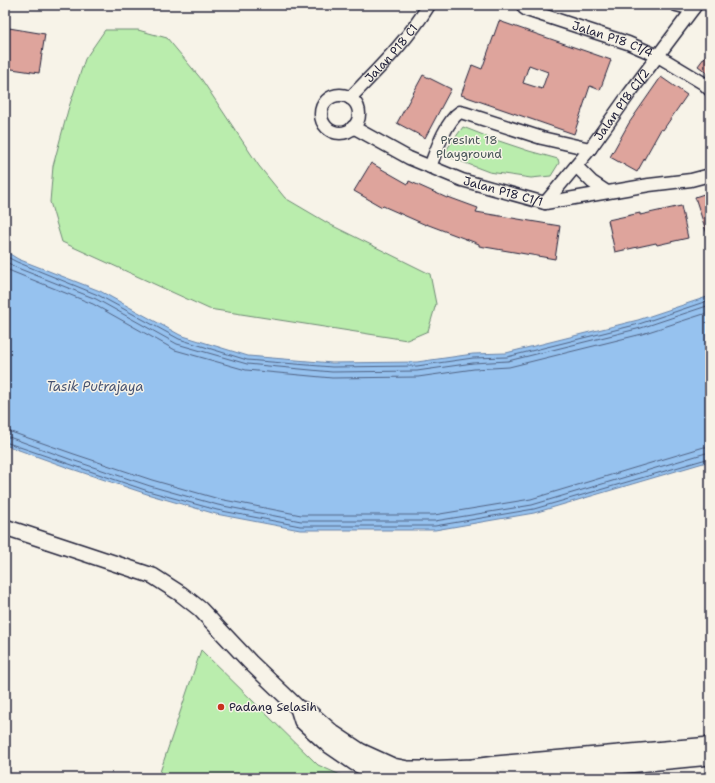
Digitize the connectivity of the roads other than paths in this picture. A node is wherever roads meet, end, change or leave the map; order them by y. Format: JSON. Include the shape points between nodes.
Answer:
{"nodes":[{"id":1,"x":429,"y":5,"type":"edge"},
{"id":2,"x":524,"y":5,"type":"edge"},
{"id":3,"x":676,"y":5,"type":"edge"},
{"id":4,"x":695,"y":7,"type":"edge"},
{"id":5,"x":658,"y":56,"type":"junction"},
{"id":6,"x":710,"y":90,"type":"edge"},
{"id":7,"x":350,"y":98,"type":"junction"},
{"id":8,"x":353,"y":127,"type":"junction"},
{"id":9,"x":590,"y":149,"type":"junction"},
{"id":10,"x":576,"y":166,"type":"junction"},
{"id":11,"x":430,"y":167,"type":"junction"},
{"id":12,"x":710,"y":175,"type":"edge"},
{"id":13,"x":607,"y":192,"type":"junction"},
{"id":14,"x":545,"y":203,"type":"junction"},
{"id":15,"x":5,"y":527,"type":"edge"},
{"id":16,"x":298,"y":708,"type":"junction"},
{"id":17,"x":710,"y":745,"type":"edge"},
{"id":18,"x":710,"y":757,"type":"edge"},
{"id":19,"x":490,"y":773,"type":"edge"},
{"id":20,"x":512,"y":777,"type":"edge"},
{"id":21,"x":389,"y":778,"type":"edge"}],
"edges":[{"from":1,"to":7,"type":"street","name":"Jalan P18 C1","via":[[393,54]]},
{"from":2,"to":5,"type":"street","name":"Jalan P18 C1/4","via":[[527,10]]},
{"from":3,"to":4,"type":"street"},
{"from":4,"to":5,"type":"street","name":"Jalan P18 C1/2"},
{"from":5,"to":6,"type":"street","via":[[703,82]]},
{"from":5,"to":9,"type":"street","name":"Jalan P18 C1/2"},
{"from":7,"to":8,"type":"street","via":[[355,102],[359,115]]},
{"from":7,"to":8,"type":"street","via":[[339,94],[333,96],[324,103],[321,114],[325,125],[333,132],[344,132]]},
{"from":8,"to":11,"type":"street","name":"Jalan P18 C1/1"},
{"from":9,"to":10,"type":"street","name":"Jalan P18 C1/2"},
{"from":9,"to":11,"type":"street","via":[[542,138],[460,112],[446,130]]},
{"from":10,"to":13,"type":"street"},
{"from":10,"to":14,"type":"street","name":"Jalan P18 C1/2"},
{"from":11,"to":14,"type":"street","name":"Jalan P18 C1/1","via":[[462,180]]},
{"from":12,"to":13,"type":"street","name":"Jalan P18 C1/1"},
{"from":13,"to":14,"type":"street","name":"Jalan P18 C1/1"},
{"from":15,"to":16,"type":"street","via":[[153,576],[200,609]]},
{"from":16,"to":19,"type":"street","via":[[308,712],[360,751],[393,766],[408,769],[473,767]]},
{"from":16,"to":21,"type":"street","via":[[302,721],[326,743],[355,763]]},
{"from":17,"to":19,"type":"street"},
{"from":18,"to":20,"type":"street"}]}
